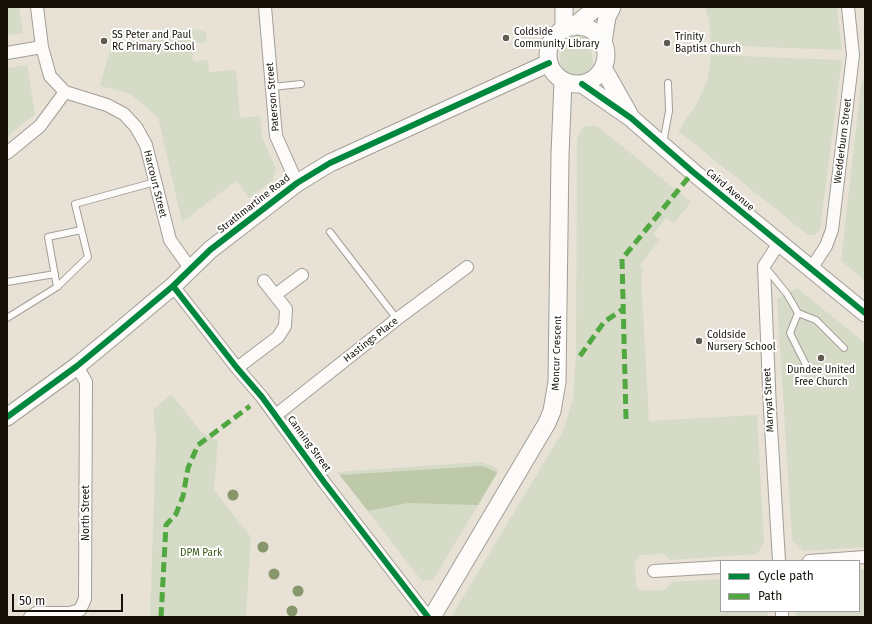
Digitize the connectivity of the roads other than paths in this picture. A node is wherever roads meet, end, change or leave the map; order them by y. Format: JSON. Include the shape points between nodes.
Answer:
{"nodes":[{"id":1,"x":37,"y":7,"type":"edge"},
{"id":2,"x":265,"y":7,"type":"edge"},
{"id":3,"x":564,"y":7,"type":"edge"},
{"id":4,"x":597,"y":7,"type":"edge"},
{"id":5,"x":612,"y":7,"type":"edge"},
{"id":6,"x":848,"y":7,"type":"edge"},
{"id":7,"x":569,"y":28,"type":"junction"},
{"id":8,"x":603,"y":42,"type":"junction"},
{"id":9,"x":42,"y":47,"type":"junction"},
{"id":10,"x":7,"y":53,"type":"edge"},
{"id":11,"x":859,"y":56,"type":"edge"},
{"id":12,"x":549,"y":63,"type":"junction"},
{"id":13,"x":603,"y":68,"type":"junction"},
{"id":14,"x":563,"y":81,"type":"junction"},
{"id":15,"x":668,"y":83,"type":"dead end"},
{"id":16,"x":301,"y":84,"type":"dead end"},
{"id":17,"x":582,"y":84,"type":"junction"},
{"id":18,"x":272,"y":87,"type":"junction"},
{"id":19,"x":65,"y":92,"type":"junction"},
{"id":20,"x":631,"y":118,"type":"junction"},
{"id":21,"x":662,"y":147,"type":"junction"},
{"id":22,"x":7,"y":153,"type":"edge"},
{"id":23,"x":154,"y":182,"type":"junction"},
{"id":24,"x":297,"y":182,"type":"junction"},
{"id":25,"x":81,"y":230,"type":"junction"},
{"id":26,"x":330,"y":232,"type":"dead end"},
{"id":27,"x":779,"y":243,"type":"junction"},
{"id":28,"x":764,"y":266,"type":"junction"},
{"id":29,"x":466,"y":267,"type":"dead end"},
{"id":30,"x":190,"y":268,"type":"junction"},
{"id":31,"x":811,"y":269,"type":"junction"},
{"id":32,"x":55,"y":274,"type":"junction"},
{"id":33,"x":302,"y":275,"type":"dead end"},
{"id":34,"x":264,"y":281,"type":"dead end"},
{"id":35,"x":7,"y":282,"type":"edge"},
{"id":36,"x":173,"y":286,"type":"junction"},
{"id":37,"x":57,"y":287,"type":"junction"},
{"id":38,"x":275,"y":295,"type":"junction"},
{"id":39,"x":798,"y":313,"type":"junction"},
{"id":40,"x":865,"y":313,"type":"edge"},
{"id":41,"x":7,"y":318,"type":"edge"},
{"id":42,"x":397,"y":319,"type":"junction"},
{"id":43,"x":844,"y":348,"type":"dead end"},
{"id":44,"x":77,"y":366,"type":"junction"},
{"id":45,"x":807,"y":367,"type":"dead end"},
{"id":46,"x":237,"y":368,"type":"junction"},
{"id":47,"x":276,"y":414,"type":"junction"},
{"id":48,"x":7,"y":417,"type":"edge"},
{"id":49,"x":865,"y":557,"type":"edge"},
{"id":50,"x":779,"y":560,"type":"edge"},
{"id":51,"x":823,"y":560,"type":"edge"},
{"id":52,"x":720,"y":567,"type":"edge"},
{"id":53,"x":654,"y":571,"type":"dead end"},
{"id":54,"x":30,"y":617,"type":"edge"},
{"id":55,"x":428,"y":617,"type":"edge"},
{"id":56,"x":432,"y":617,"type":"edge"}],
"edges":[{"from":1,"to":9,"type":"street"},
{"from":2,"to":18,"type":"street","name":"Paterson Street"},
{"from":3,"to":7,"type":"street"},
{"from":4,"to":7,"type":"street"},
{"from":5,"to":8,"type":"street","via":[[607,17]]},
{"from":6,"to":11,"type":"street","name":"Wedderburn Street"},
{"from":7,"to":8,"type":"street","via":[[582,27],[590,30]]},
{"from":7,"to":12,"type":"street","via":[[556,35],[551,43]]},
{"from":8,"to":13,"type":"street","via":[[606,51]]},
{"from":9,"to":10,"type":"street"},
{"from":9,"to":19,"type":"street","via":[[50,76]]},
{"from":11,"to":31,"type":"street","name":"Wedderburn Street","via":[[832,230],[826,246]]},
{"from":12,"to":14,"type":"street"},
{"from":12,"to":24,"type":"street","name":"Strathmartine Road","via":[[330,163]]},
{"from":13,"to":17,"type":"street","via":[[598,76]]},
{"from":13,"to":20,"type":"street","name":"Caird Avenue"},
{"from":14,"to":17,"type":"street"},
{"from":14,"to":56,"type":"street","name":"Moncur Crescent","via":[[557,382],[552,411],[544,429]]},
{"from":15,"to":21,"type":"lane","via":[[670,111]]},
{"from":16,"to":18,"type":"lane"},
{"from":17,"to":20,"type":"street","name":"Caird Avenue"},
{"from":18,"to":24,"type":"street","name":"Paterson Street","via":[[276,136]]},
{"from":19,"to":22,"type":"street","via":[[40,126]]},
{"from":19,"to":23,"type":"street","name":"Harcourt Street","via":[[107,105],[124,114],[136,126],[146,145]]},
{"from":20,"to":21,"type":"street","name":"Caird Avenue"},
{"from":21,"to":27,"type":"street","name":"Caird Avenue"},
{"from":23,"to":25,"type":"lane","via":[[75,204]]},
{"from":23,"to":30,"type":"street","name":"Harcourt Street","via":[[170,240]]},
{"from":24,"to":30,"type":"street","name":"Strathmartine Road"},
{"from":25,"to":32,"type":"lane","via":[[48,237]]},
{"from":25,"to":37,"type":"lane","via":[[88,257]]},
{"from":26,"to":42,"type":"lane"},
{"from":27,"to":28,"type":"street"},
{"from":27,"to":31,"type":"street","name":"Caird Avenue"},
{"from":28,"to":39,"type":"lane","via":[[787,294]]},
{"from":28,"to":50,"type":"street","name":"Marryat Street","via":[[768,388]]},
{"from":29,"to":42,"type":"street","name":"Hastings Place"},
{"from":30,"to":36,"type":"street","name":"Strathmartine Road"},
{"from":31,"to":40,"type":"street","name":"Caird Avenue"},
{"from":32,"to":35,"type":"lane"},
{"from":32,"to":37,"type":"lane"},
{"from":33,"to":38,"type":"street"},
{"from":34,"to":38,"type":"street"},
{"from":36,"to":44,"type":"street","name":"Strathmartine Road"},
{"from":36,"to":46,"type":"street","name":"Canning Street"},
{"from":37,"to":41,"type":"lane"},
{"from":38,"to":46,"type":"street","via":[[286,309],[285,326],[278,337]]},
{"from":39,"to":43,"type":"lane","via":[[816,320]]},
{"from":39,"to":45,"type":"lane","via":[[790,333]]},
{"from":42,"to":47,"type":"street","name":"Hastings Place"},
{"from":44,"to":48,"type":"street","name":"Strathmartine Road"},
{"from":44,"to":54,"type":"street","name":"North Street","via":[[86,382],[85,599],[80,610],[70,613],[36,613]]},
{"from":46,"to":47,"type":"street","name":"Canning Street"},
{"from":47,"to":55,"type":"street","name":"Canning Street","via":[[324,482]]},
{"from":49,"to":51,"type":"street"},
{"from":52,"to":53,"type":"street"}]}
